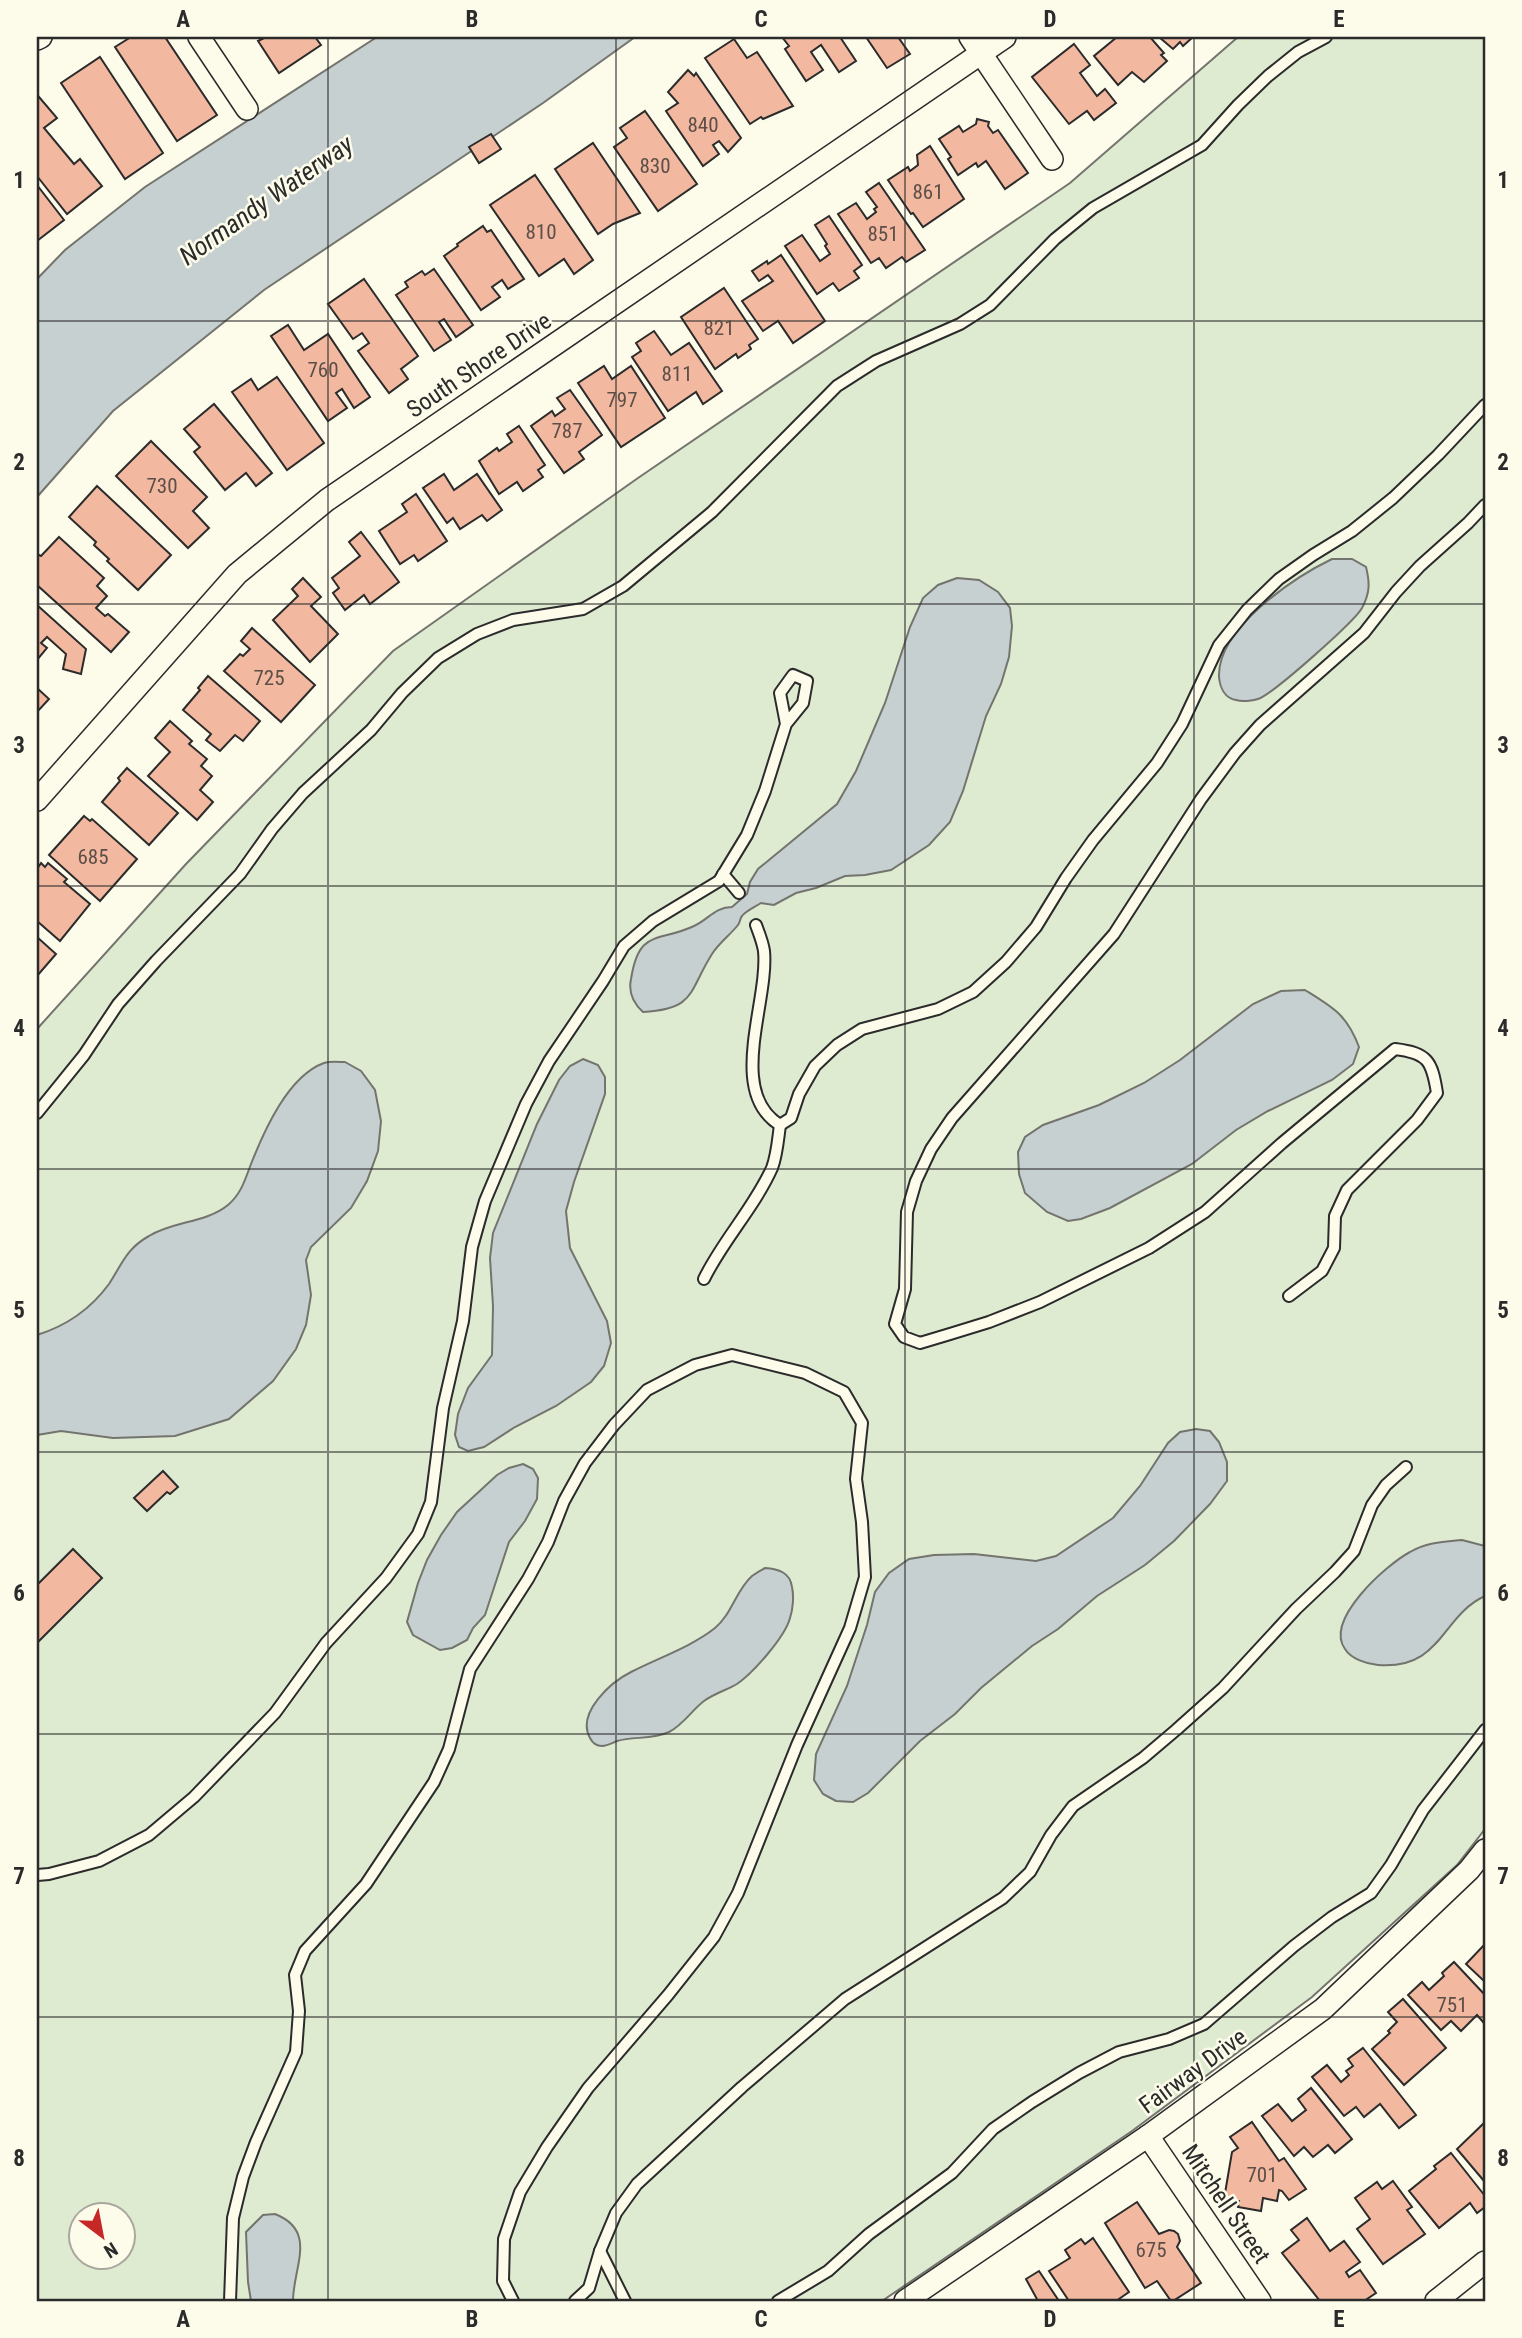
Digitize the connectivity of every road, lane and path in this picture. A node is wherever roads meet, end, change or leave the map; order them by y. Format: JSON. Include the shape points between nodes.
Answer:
{"nodes":[{"id":1,"x":199,"y":37,"type":"edge"},
{"id":2,"x":1005,"y":37,"type":"edge"},
{"id":3,"x":1326,"y":37,"type":"edge"},
{"id":4,"x":975,"y":46,"type":"edge"},
{"id":5,"x":247,"y":108,"type":"dead end"},
{"id":6,"x":1052,"y":159,"type":"dead end"},
{"id":7,"x":1485,"y":405,"type":"edge"},
{"id":8,"x":1485,"y":505,"type":"edge"},
{"id":9,"x":786,"y":724,"type":"dead end"},
{"id":10,"x":37,"y":800,"type":"edge"},
{"id":11,"x":723,"y":874,"type":"junction"},
{"id":12,"x":739,"y":893,"type":"dead end"},
{"id":13,"x":756,"y":925,"type":"dead end"},
{"id":14,"x":37,"y":1114,"type":"edge"},
{"id":15,"x":780,"y":1125,"type":"junction"},
{"id":16,"x":704,"y":1279,"type":"dead end"},
{"id":17,"x":1289,"y":1296,"type":"dead end"},
{"id":18,"x":1406,"y":1467,"type":"dead end"},
{"id":19,"x":1485,"y":1730,"type":"edge"},
{"id":20,"x":1485,"y":1850,"type":"edge"},
{"id":21,"x":37,"y":1875,"type":"edge"},
{"id":22,"x":1148,"y":2136,"type":"junction"},
{"id":23,"x":600,"y":2251,"type":"junction"},
{"id":24,"x":1485,"y":2262,"type":"edge"},
{"id":25,"x":230,"y":2301,"type":"edge"},
{"id":26,"x":513,"y":2301,"type":"edge"},
{"id":27,"x":575,"y":2301,"type":"edge"},
{"id":28,"x":625,"y":2301,"type":"edge"},
{"id":29,"x":778,"y":2301,"type":"edge"},
{"id":30,"x":905,"y":2301,"type":"edge"},
{"id":31,"x":1260,"y":2301,"type":"edge"},
{"id":32,"x":1436,"y":2301,"type":"edge"}],
"edges":[{"from":1,"to":5,"type":"street"},
{"from":2,"to":4,"type":"street","name":"South Shore Drive"},
{"from":3,"to":14,"type":"lane","via":[[1268,76],[1202,145],[1129,186],[1055,239],[990,305],[960,324],[876,361],[837,386],[712,512],[623,586],[583,609],[513,620],[477,634],[438,658],[371,730],[303,793],[240,874],[118,1004]]},
{"from":4,"to":6,"type":"street"},
{"from":4,"to":10,"type":"street","name":"South Shore Drive","via":[[327,500],[237,574]]},
{"from":7,"to":15,"type":"lane","via":[[1393,498],[1279,579],[1247,610],[1219,645],[1182,724],[1157,763],[1093,840],[1036,927],[1006,962],[973,992],[938,1009],[862,1029],[837,1045],[815,1066],[791,1118]]},
{"from":8,"to":17,"type":"lane","via":[[1420,566],[1364,633],[1235,753],[1114,934],[952,1118],[931,1149],[906,1212],[905,1289],[895,1324],[904,1337],[920,1343],[963,1331],[1040,1302],[1149,1248],[1205,1212],[1395,1049],[1416,1052],[1433,1068],[1437,1093],[1418,1120],[1347,1190],[1335,1216],[1334,1248],[1322,1271]]},
{"from":9,"to":11,"type":"lane","via":[[747,835]]},
{"from":11,"to":12,"type":"lane"},
{"from":11,"to":21,"type":"lane","via":[[624,946],[526,1104],[485,1201],[472,1247],[431,1502],[418,1534],[386,1578],[326,1643],[275,1713],[194,1797],[149,1835],[99,1861]]},
{"from":13,"to":15,"type":"lane","via":[[764,951],[752,1057],[756,1093],[769,1118]]},
{"from":15,"to":16,"type":"lane","via":[[773,1165]]},
{"from":18,"to":23,"type":"lane","via":[[1372,1504],[1354,1550],[1223,1688],[1143,1758],[1073,1806],[1030,1872],[1003,1898],[845,1999],[742,2087],[637,2184],[616,2213]]},
{"from":19,"to":29,"type":"lane","via":[[1423,1810],[1371,1893],[1294,1946],[1204,2024],[1119,2052],[1031,2102],[993,2129],[952,2173],[869,2234],[828,2271]]},
{"from":20,"to":22,"type":"street","name":"Fairway Drive","via":[[1323,2009]]},
{"from":22,"to":30,"type":"street","name":"Fairway Drive"},
{"from":22,"to":31,"type":"street","name":"Mitchell Street"},
{"from":23,"to":27,"type":"lane","via":[[589,2288]]},
{"from":23,"to":28,"type":"lane"},
{"from":24,"to":32,"type":"street"},
{"from":25,"to":26,"type":"lane","via":[[233,2218],[256,2142],[296,2052],[299,2011],[295,1975],[305,1951],[366,1884],[434,1782],[449,1749],[470,1669],[528,1579],[585,1462],[647,1390],[695,1366],[732,1355],[805,1373],[844,1392],[862,1423],[856,1479],[865,1577],[850,1628],[738,1894],[714,1937],[587,2088],[520,2192],[504,2239],[503,2281]]}]}
